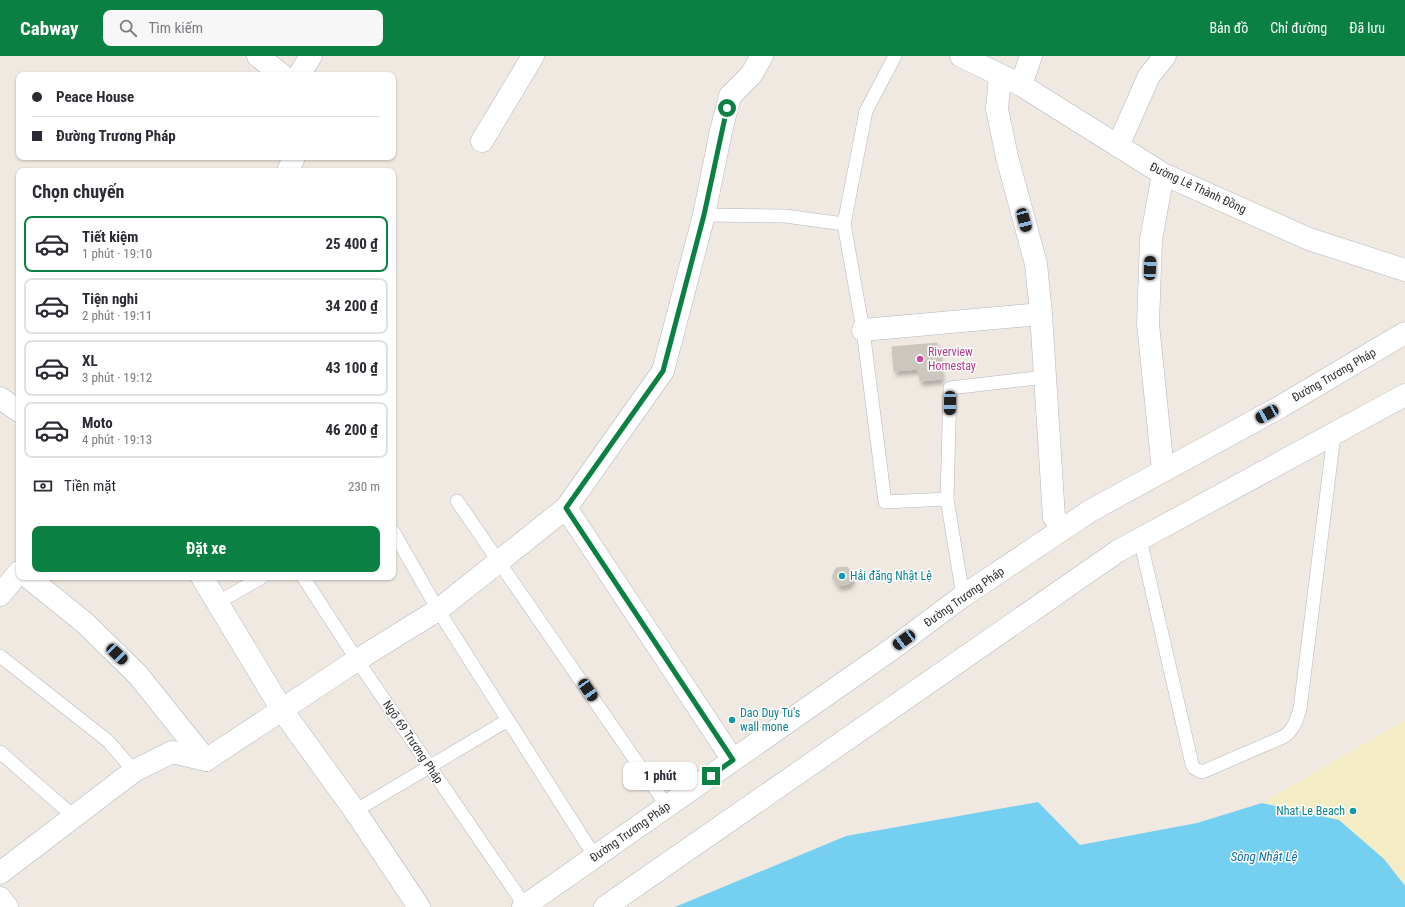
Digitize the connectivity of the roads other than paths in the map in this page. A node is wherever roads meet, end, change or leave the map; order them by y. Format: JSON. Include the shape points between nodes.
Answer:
{"nodes":[{"id":1,"x":258,"y":56,"type":"edge"},
{"id":2,"x":311,"y":56,"type":"edge"},
{"id":3,"x":533,"y":56,"type":"edge"},
{"id":4,"x":762,"y":56,"type":"edge"},
{"id":5,"x":895,"y":56,"type":"edge"},
{"id":6,"x":961,"y":56,"type":"edge"},
{"id":7,"x":1030,"y":56,"type":"edge"},
{"id":8,"x":1165,"y":56,"type":"edge"},
{"id":9,"x":278,"y":72,"type":"edge"},
{"id":10,"x":301,"y":72,"type":"edge"},
{"id":11,"x":1000,"y":76,"type":"junction"},
{"id":12,"x":1021,"y":85,"type":"junction"},
{"id":13,"x":482,"y":141,"type":"dead end"},
{"id":14,"x":1118,"y":146,"type":"junction"},
{"id":15,"x":1163,"y":174,"type":"junction"},
{"id":16,"x":704,"y":215,"type":"junction"},
{"id":17,"x":844,"y":224,"type":"junction"},
{"id":18,"x":1405,"y":270,"type":"edge"},
{"id":19,"x":1041,"y":314,"type":"junction"},
{"id":20,"x":863,"y":330,"type":"junction"},
{"id":21,"x":1405,"y":334,"type":"edge"},
{"id":22,"x":1045,"y":377,"type":"junction"},
{"id":23,"x":1405,"y":395,"type":"edge"},
{"id":24,"x":0,"y":398,"type":"edge"},
{"id":25,"x":16,"y":409,"type":"edge"},
{"id":26,"x":1334,"y":435,"type":"junction"},
{"id":27,"x":1163,"y":470,"type":"junction"},
{"id":28,"x":947,"y":498,"type":"junction"},
{"id":29,"x":457,"y":501,"type":"dead end"},
{"id":30,"x":566,"y":508,"type":"junction"},
{"id":31,"x":1063,"y":529,"type":"junction"},
{"id":32,"x":396,"y":536,"type":"edge"},
{"id":33,"x":1140,"y":539,"type":"junction"},
{"id":34,"x":499,"y":562,"type":"junction"},
{"id":35,"x":204,"y":580,"type":"edge"},
{"id":36,"x":257,"y":580,"type":"edge"},
{"id":37,"x":305,"y":580,"type":"edge"},
{"id":38,"x":11,"y":581,"type":"edge"},
{"id":39,"x":963,"y":596,"type":"junction"},
{"id":40,"x":217,"y":603,"type":"junction"},
{"id":41,"x":438,"y":610,"type":"junction"},
{"id":42,"x":0,"y":656,"type":"edge"},
{"id":43,"x":357,"y":660,"type":"junction"},
{"id":44,"x":282,"y":710,"type":"junction"},
{"id":45,"x":508,"y":720,"type":"junction"},
{"id":46,"x":0,"y":752,"type":"edge"},
{"id":47,"x":206,"y":760,"type":"junction"},
{"id":48,"x":733,"y":760,"type":"junction"},
{"id":49,"x":430,"y":765,"type":"junction"},
{"id":50,"x":134,"y":770,"type":"junction"},
{"id":51,"x":667,"y":806,"type":"junction"},
{"id":52,"x":355,"y":810,"type":"junction"},
{"id":53,"x":73,"y":816,"type":"junction"},
{"id":54,"x":595,"y":857,"type":"junction"},
{"id":55,"x":0,"y":873,"type":"edge"},
{"id":56,"x":0,"y":898,"type":"edge"},
{"id":57,"x":7,"y":907,"type":"edge"},
{"id":58,"x":419,"y":907,"type":"edge"},
{"id":59,"x":524,"y":907,"type":"edge"},
{"id":60,"x":605,"y":907,"type":"edge"}],
"edges":[{"from":1,"to":9,"type":"street"},
{"from":2,"to":10,"type":"street"},
{"from":3,"to":13,"type":"street"},
{"from":4,"to":16,"type":"street","via":[[751,75],[730,96]]},
{"from":5,"to":17,"type":"lane","via":[[866,111]]},
{"from":6,"to":11,"type":"street","name":"Đường Lê Thành Đồng"},
{"from":7,"to":12,"type":"street"},
{"from":8,"to":14,"type":"street","via":[[1149,76]]},
{"from":11,"to":12,"type":"street","name":"Đường Lê Thành Đồng"},
{"from":11,"to":19,"type":"street","via":[[997,109],[1007,157],[1036,264]]},
{"from":12,"to":14,"type":"street","name":"Đường Lê Thành Đồng"},
{"from":14,"to":15,"type":"street","name":"Đường Lê Thành Đồng"},
{"from":15,"to":18,"type":"street","name":"Đường Lê Thành Đồng","via":[[1309,239]]},
{"from":15,"to":27,"type":"street","via":[[1151,240],[1148,324]]},
{"from":16,"to":17,"type":"lane","via":[[785,216]]},
{"from":16,"to":30,"type":"street","via":[[663,371]]},
{"from":17,"to":20,"type":"lane"},
{"from":19,"to":20,"type":"street"},
{"from":19,"to":22,"type":"street"},
{"from":20,"to":28,"type":"lane","via":[[884,502]]},
{"from":21,"to":27,"type":"street","name":"Đường Trương Pháp","via":[[1280,407]]},
{"from":22,"to":28,"type":"lane","via":[[950,388]]},
{"from":22,"to":31,"type":"street","via":[[1054,517]]},
{"from":23,"to":26,"type":"street"},
{"from":24,"to":25,"type":"street"},
{"from":26,"to":33,"type":"street"},
{"from":26,"to":33,"type":"lane","via":[[1300,709],[1295,725],[1290,733],[1283,737],[1202,772],[1194,768]]},
{"from":27,"to":31,"type":"street","name":"Đường Trương Pháp"},
{"from":28,"to":39,"type":"lane"},
{"from":29,"to":34,"type":"lane"},
{"from":30,"to":34,"type":"street"},
{"from":30,"to":48,"type":"street"},
{"from":31,"to":39,"type":"street","name":"Đường Trương Pháp"},
{"from":32,"to":41,"type":"lane"},
{"from":33,"to":60,"type":"street","via":[[1118,551]]},
{"from":34,"to":41,"type":"street"},
{"from":34,"to":51,"type":"lane"},
{"from":35,"to":40,"type":"street"},
{"from":36,"to":40,"type":"lane"},
{"from":37,"to":43,"type":"lane","name":"Ngõ 69 Trương Pháp"},
{"from":38,"to":47,"type":"street","via":[[85,623],[138,675]]},
{"from":39,"to":48,"type":"street","name":"Đường Trương Pháp","via":[[886,654]]},
{"from":40,"to":44,"type":"street"},
{"from":41,"to":43,"type":"street"},
{"from":41,"to":45,"type":"lane"},
{"from":42,"to":50,"type":"lane","via":[[108,741]]},
{"from":43,"to":44,"type":"street"},
{"from":43,"to":49,"type":"lane","name":"Ngõ 69 Trương Pháp"},
{"from":44,"to":47,"type":"street"},
{"from":44,"to":52,"type":"street"},
{"from":45,"to":49,"type":"lane"},
{"from":45,"to":54,"type":"lane"},
{"from":46,"to":53,"type":"lane"},
{"from":47,"to":50,"type":"street","via":[[172,752]]},
{"from":48,"to":51,"type":"street","name":"Đường Trương Pháp"},
{"from":49,"to":52,"type":"lane"},
{"from":49,"to":59,"type":"lane","name":"Ngõ 69 Trương Pháp"},
{"from":50,"to":53,"type":"street"},
{"from":51,"to":54,"type":"street","name":"Đường Trương Pháp"},
{"from":52,"to":58,"type":"street"},
{"from":53,"to":55,"type":"street"},
{"from":54,"to":59,"type":"street","name":"Đường Trương Pháp"},
{"from":56,"to":57,"type":"street"}]}
